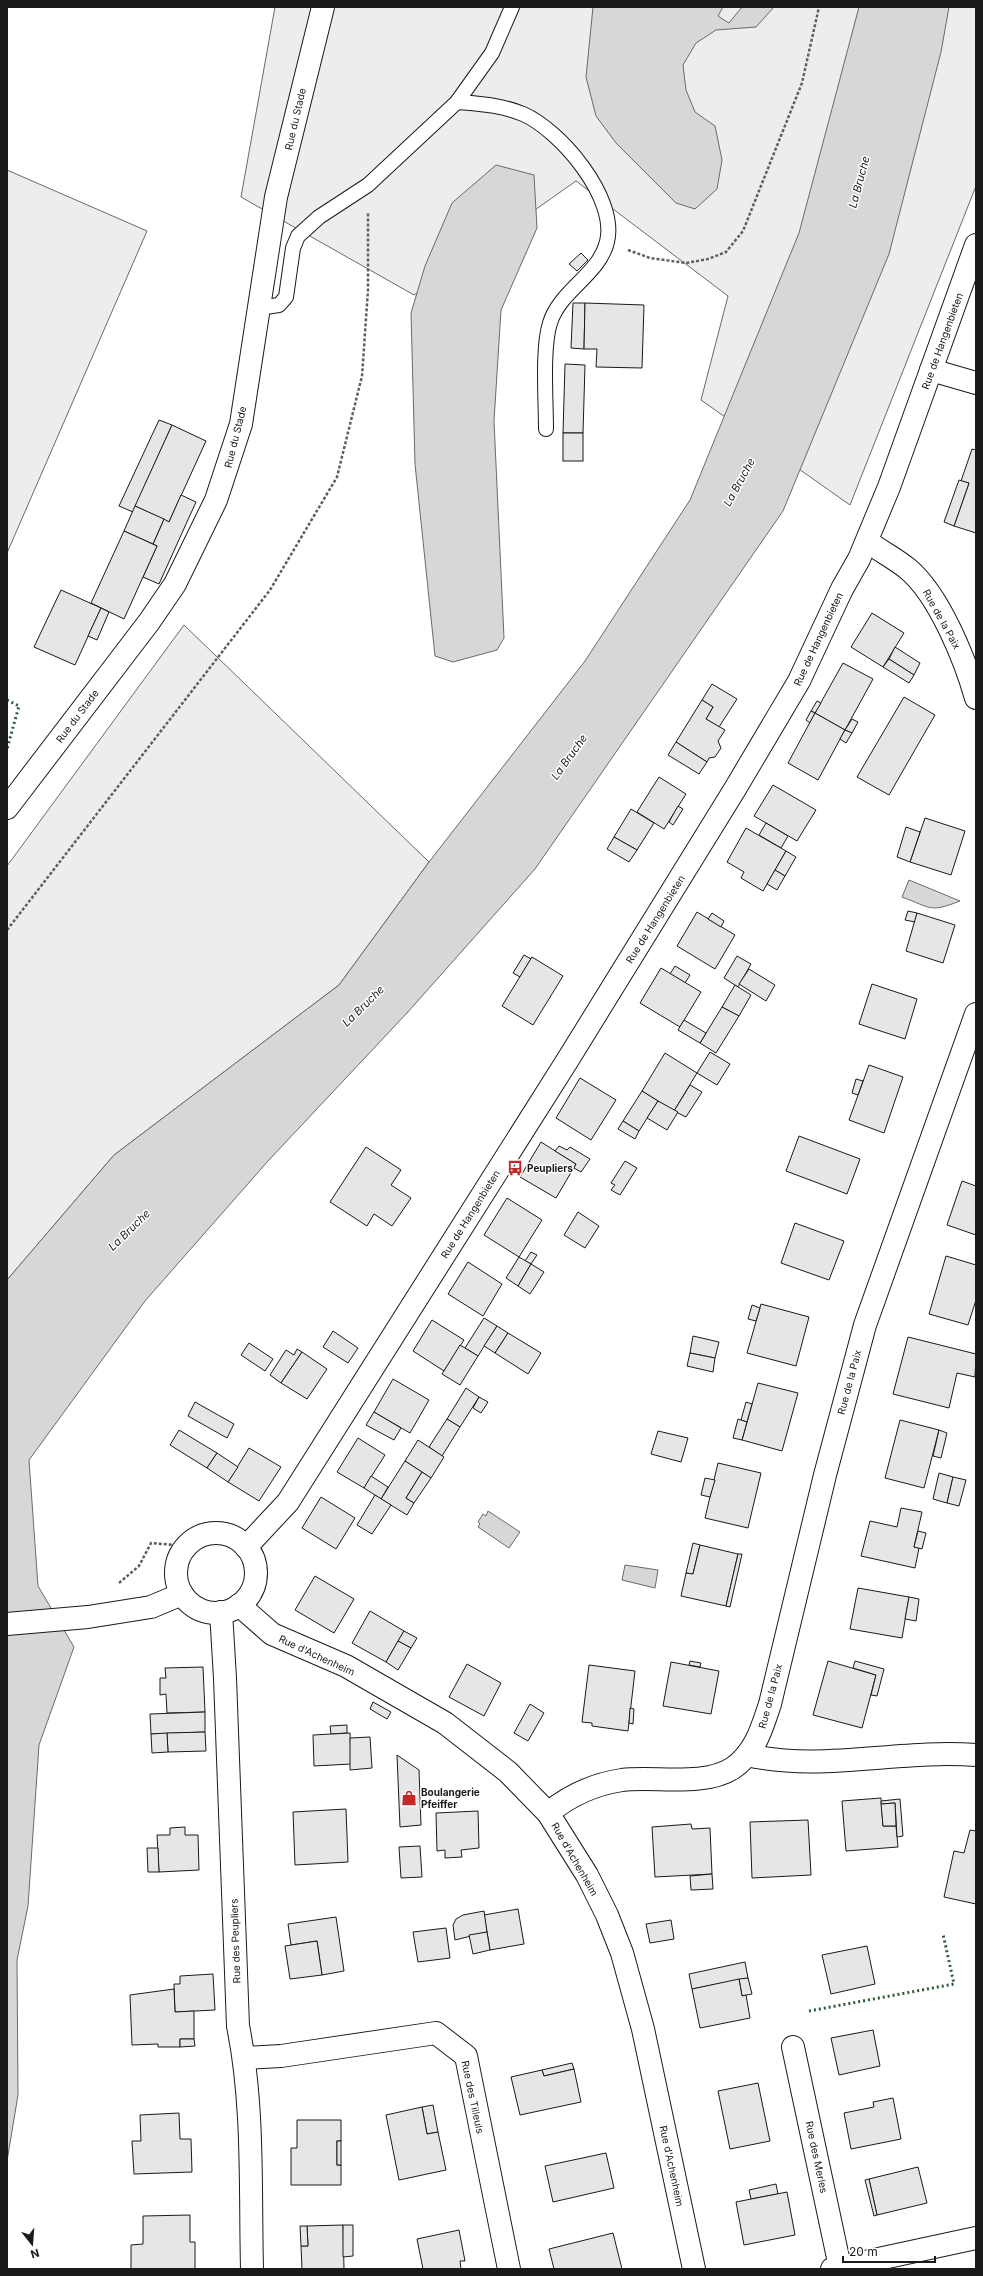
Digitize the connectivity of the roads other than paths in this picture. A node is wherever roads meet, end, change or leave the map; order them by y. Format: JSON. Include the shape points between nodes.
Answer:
{"nodes":[{"id":1,"x":323,"y":7,"type":"edge"},
{"id":2,"x":512,"y":7,"type":"edge"},
{"id":3,"x":458,"y":102,"type":"junction"},
{"id":4,"x":976,"y":245,"type":"edge"},
{"id":5,"x":259,"y":308,"type":"junction"},
{"id":6,"x":931,"y":370,"type":"junction"},
{"id":7,"x":976,"y":383,"type":"edge"},
{"id":8,"x":546,"y":429,"type":"dead end"},
{"id":9,"x":867,"y":541,"type":"junction"},
{"id":10,"x":976,"y":698,"type":"edge"},
{"id":11,"x":7,"y":808,"type":"edge"},
{"id":12,"x":976,"y":1014,"type":"edge"},
{"id":13,"x":246,"y":1546,"type":"junction"},
{"id":14,"x":182,"y":1594,"type":"junction"},
{"id":15,"x":230,"y":1609,"type":"junction"},
{"id":16,"x":7,"y":1624,"type":"edge"},
{"id":17,"x":976,"y":1755,"type":"edge"},
{"id":18,"x":747,"y":1756,"type":"junction"},
{"id":19,"x":548,"y":1813,"type":"junction"},
{"id":20,"x":793,"y":2047,"type":"dead end"},
{"id":21,"x":244,"y":2058,"type":"junction"},
{"id":22,"x":976,"y":2238,"type":"edge"},
{"id":23,"x":836,"y":2268,"type":"edge"},
{"id":24,"x":252,"y":2269,"type":"edge"},
{"id":25,"x":509,"y":2269,"type":"edge"},
{"id":26,"x":694,"y":2269,"type":"edge"}],
"edges":[{"from":1,"to":5,"type":"street","name":"Rue du Stade","via":[[276,197]]},
{"from":2,"to":3,"type":"lane","via":[[492,54]]},
{"from":3,"to":5,"type":"lane","via":[[368,185],[319,217],[298,236],[293,248],[286,297],[279,305]]},
{"from":3,"to":8,"type":"lane","via":[[490,104],[517,112],[548,130],[576,158],[598,193],[607,217],[607,241],[597,263],[561,301],[550,322],[547,345]]},
{"from":4,"to":6,"type":"street","name":"Rue de Hangenbieten"},
{"from":5,"to":11,"type":"street","name":"Rue du Stade","via":[[241,424],[230,462],[216,500],[179,577],[149,622]]},
{"from":6,"to":7,"type":"street"},
{"from":6,"to":9,"type":"street","name":"Rue de Hangenbieten","via":[[890,487]]},
{"from":9,"to":10,"type":"street","name":"Rue de la Paix","via":[[908,569],[929,592],[956,643]]},
{"from":9,"to":13,"type":"street","name":"Rue de Hangenbieten","via":[[799,681],[690,862],[288,1502]]},
{"from":12,"to":18,"type":"street","name":"Rue de la Paix","via":[[865,1325],[825,1475],[770,1704],[760,1736]]},
{"from":13,"to":14,"type":"street","via":[[233,1536],[216,1532],[199,1536],[186,1546],[177,1561],[176,1578]]},
{"from":13,"to":15,"type":"street","via":[[254,1561],[255,1577],[250,1593]]},
{"from":14,"to":15,"type":"street","via":[[192,1605],[206,1612]]},
{"from":14,"to":16,"type":"street","via":[[151,1607],[88,1617]]},
{"from":15,"to":19,"type":"street","name":"Rue d'Achenheim","via":[[272,1634],[346,1666],[445,1723],[508,1772]]},
{"from":15,"to":21,"type":"street","name":"Rue des Peupliers","via":[[225,1678],[238,2026]]},
{"from":17,"to":18,"type":"street","via":[[946,1753],[775,1762]]},
{"from":18,"to":19,"type":"street","name":"Rue de la Paix","via":[[718,1776],[622,1780],[590,1788],[562,1802]]},
{"from":19,"to":26,"type":"street","name":"Rue d'Achenheim","via":[[587,1875],[622,1953],[644,2029]]},
{"from":20,"to":23,"type":"street","name":"Rue des Merles"},
{"from":21,"to":24,"type":"street","name":"Rue des Peupliers","via":[[248,2095]]},
{"from":21,"to":25,"type":"street","name":"Rue des Tilleuls","via":[[280,2056],[436,2033],[466,2056]]},
{"from":22,"to":23,"type":"street"}]}
